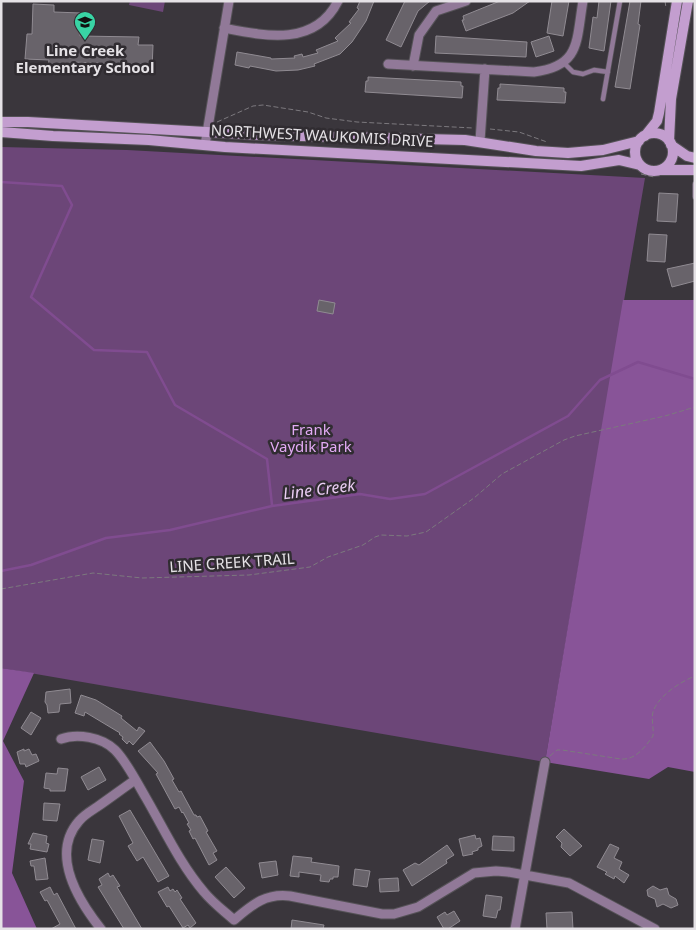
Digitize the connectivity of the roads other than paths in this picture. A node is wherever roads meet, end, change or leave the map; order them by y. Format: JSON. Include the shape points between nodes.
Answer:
{"nodes":[{"id":1,"x":229,"y":1,"type":"edge"},
{"id":2,"x":338,"y":1,"type":"edge"},
{"id":3,"x":466,"y":1,"type":"edge"},
{"id":4,"x":583,"y":1,"type":"edge"},
{"id":5,"x":620,"y":1,"type":"edge"},
{"id":6,"x":677,"y":1,"type":"edge"},
{"id":7,"x":688,"y":1,"type":"edge"},
{"id":8,"x":224,"y":28,"type":"junction"},
{"id":9,"x":567,"y":61,"type":"junction"},
{"id":10,"x":388,"y":64,"type":"dead end"},
{"id":11,"x":413,"y":66,"type":"junction"},
{"id":12,"x":484,"y":69,"type":"junction"},
{"id":13,"x":608,"y":72,"type":"junction"},
{"id":14,"x":603,"y":99,"type":"dead end"},
{"id":15,"x":1,"y":122,"type":"edge"},
{"id":16,"x":208,"y":127,"type":"junction"},
{"id":17,"x":1,"y":132,"type":"edge"},
{"id":18,"x":642,"y":138,"type":"junction"},
{"id":19,"x":480,"y":141,"type":"junction"},
{"id":20,"x":670,"y":143,"type":"junction"},
{"id":21,"x":205,"y":145,"type":"junction"},
{"id":22,"x":695,"y":158,"type":"edge"},
{"id":23,"x":640,"y":169,"type":"junction"},
{"id":24,"x":695,"y":170,"type":"edge"},
{"id":25,"x":658,"y":174,"type":"junction"},
{"id":26,"x":695,"y":184,"type":"edge"},
{"id":27,"x":695,"y":196,"type":"edge"},
{"id":28,"x":61,"y":739,"type":"dead end"},
{"id":29,"x":545,"y":762,"type":"road end"},
{"id":30,"x":135,"y":780,"type":"junction"},
{"id":31,"x":525,"y":876,"type":"junction"},
{"id":32,"x":233,"y":925,"type":"edge"},
{"id":33,"x":101,"y":929,"type":"edge"},
{"id":34,"x":515,"y":929,"type":"edge"},
{"id":35,"x":655,"y":929,"type":"edge"}],
"edges":[{"from":1,"to":8,"type":"street"},
{"from":2,"to":8,"type":"street","via":[[324,21],[305,32],[275,37]]},
{"from":3,"to":11,"type":"street","via":[[436,11],[419,35]]},
{"from":4,"to":9,"type":"street","via":[[576,43]]},
{"from":5,"to":13,"type":"lane"},
{"from":6,"to":18,"type":"main road","via":[[660,113]]},
{"from":7,"to":20,"type":"main road","via":[[671,99]]},
{"from":8,"to":16,"type":"street"},
{"from":9,"to":12,"type":"street","via":[[551,70],[534,72]]},
{"from":9,"to":13,"type":"lane","via":[[573,72]]},
{"from":10,"to":11,"type":"street"},
{"from":11,"to":12,"type":"street"},
{"from":12,"to":19,"type":"street"},
{"from":13,"to":14,"type":"lane"},
{"from":15,"to":16,"type":"main road","name":"NORTHWEST WAUKOMIS DRIVE"},
{"from":16,"to":19,"type":"main road","name":"NORTHWEST WAUKOMIS DRIVE","via":[[260,135]]},
{"from":16,"to":21,"type":"street"},
{"from":17,"to":21,"type":"main road","name":"NORTHWEST WAUKOMIS DRIVE"},
{"from":18,"to":19,"type":"main road","name":"NORTHWEST WAUKOMIS DRIVE","via":[[603,150],[568,153]]},
{"from":18,"to":20,"type":"main road","via":[[658,134]]},
{"from":18,"to":23,"type":"main road","via":[[635,154]]},
{"from":20,"to":22,"type":"main road"},
{"from":20,"to":25,"type":"main road","via":[[670,162]]},
{"from":21,"to":23,"type":"main road","name":"NORTHWEST WAUKOMIS DRIVE","via":[[581,166],[619,160]]},
{"from":23,"to":25,"type":"main road"},
{"from":24,"to":25,"type":"main road"},
{"from":26,"to":27,"type":"lane"},
{"from":28,"to":30,"type":"street","via":[[78,736],[109,746]]},
{"from":29,"to":31,"type":"street"},
{"from":30,"to":32,"type":"street","via":[[193,878]]},
{"from":30,"to":33,"type":"street","via":[[80,819],[68,842],[66,861],[70,879]]},
{"from":31,"to":32,"type":"street","via":[[496,871],[474,874],[418,907],[394,914],[290,896],[272,896],[252,904]]},
{"from":31,"to":34,"type":"street"},
{"from":31,"to":35,"type":"street","via":[[569,883]]}]}
